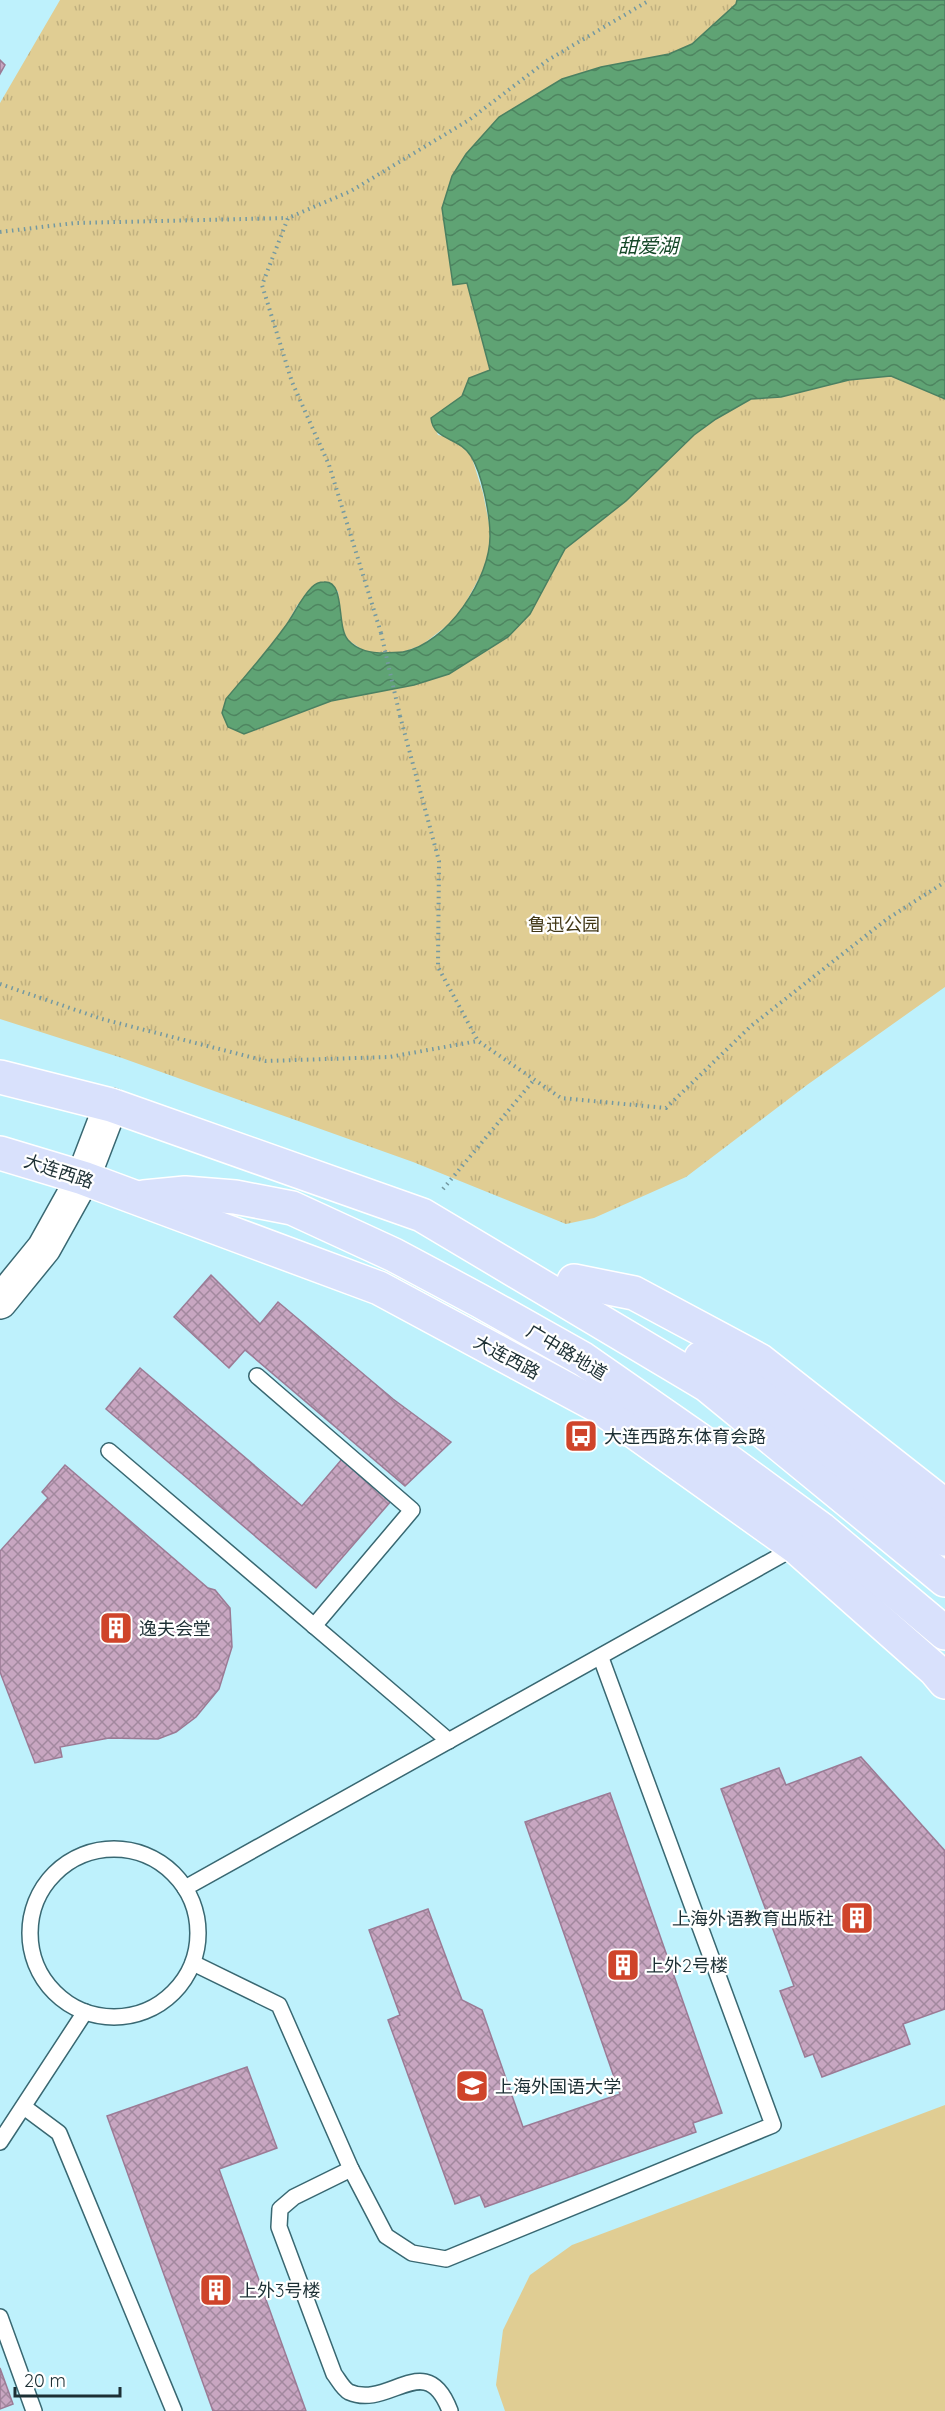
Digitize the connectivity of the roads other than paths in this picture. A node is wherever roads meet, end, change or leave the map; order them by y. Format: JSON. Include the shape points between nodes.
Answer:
{"nodes":[{"id":1,"x":0,"y":1077,"type":"edge"},
{"id":2,"x":111,"y":1105,"type":"junction"},
{"id":3,"x":0,"y":1153,"type":"edge"},
{"id":4,"x":83,"y":1178,"type":"junction"},
{"id":5,"x":134,"y":1198,"type":"junction"},
{"id":6,"x":422,"y":1215,"type":"junction"},
{"id":7,"x":574,"y":1281,"type":"junction"},
{"id":8,"x":0,"y":1302,"type":"edge"},
{"id":9,"x":257,"y":1376,"type":"dead end"},
{"id":10,"x":109,"y":1451,"type":"dead end"},
{"id":11,"x":945,"y":1506,"type":"edge"},
{"id":12,"x":945,"y":1539,"type":"edge"},
{"id":13,"x":796,"y":1547,"type":"junction"},
{"id":14,"x":945,"y":1580,"type":"edge"},
{"id":15,"x":314,"y":1626,"type":"junction"},
{"id":16,"x":945,"y":1633,"type":"edge"},
{"id":17,"x":601,"y":1658,"type":"junction"},
{"id":18,"x":945,"y":1682,"type":"edge"},
{"id":19,"x":449,"y":1741,"type":"junction"},
{"id":20,"x":185,"y":1888,"type":"junction"},
{"id":21,"x":193,"y":1963,"type":"junction"},
{"id":22,"x":85,"y":2012,"type":"junction"},
{"id":23,"x":24,"y":2107,"type":"junction"},
{"id":24,"x":0,"y":2142,"type":"edge"},
{"id":25,"x":351,"y":2169,"type":"junction"},
{"id":26,"x":0,"y":2317,"type":"edge"},
{"id":27,"x":34,"y":2411,"type":"edge"},
{"id":28,"x":174,"y":2411,"type":"edge"},
{"id":29,"x":450,"y":2411,"type":"edge"}],
"edges":[{"from":1,"to":2,"type":"main road"},
{"from":2,"to":4,"type":"street"},
{"from":2,"to":6,"type":"main road"},
{"from":3,"to":4,"type":"main road","name":"大连西路"},
{"from":4,"to":5,"type":"main road","name":"大连西路"},
{"from":4,"to":8,"type":"street","via":[[44,1248]]},
{"from":5,"to":13,"type":"main road","name":"大连西路","via":[[379,1288],[600,1407]]},
{"from":5,"to":16,"type":"main road","name":"广中路地道","via":[[205,1195],[292,1208],[394,1255],[480,1301],[583,1359],[700,1441],[821,1529]]},
{"from":6,"to":7,"type":"main road"},
{"from":6,"to":14,"type":"main road","via":[[707,1385]]},
{"from":7,"to":11,"type":"main road","via":[[634,1293],[759,1360]]},
{"from":7,"to":12,"type":"main road","via":[[751,1389]]},
{"from":9,"to":15,"type":"lane","via":[[412,1510]]},
{"from":10,"to":15,"type":"lane"},
{"from":13,"to":17,"type":"lane"},
{"from":13,"to":18,"type":"main road","name":"大连西路"},
{"from":15,"to":19,"type":"lane"},
{"from":17,"to":19,"type":"lane"},
{"from":17,"to":25,"type":"lane","via":[[773,2125],[446,2259],[412,2253],[386,2236]]},
{"from":19,"to":20,"type":"lane"},
{"from":20,"to":21,"type":"lane","via":[[196,1911],[198,1937]]},
{"from":20,"to":22,"type":"lane","via":[[166,1866],[140,1853],[111,1848],[83,1854],[58,1869],[40,1892],[31,1919],[31,1948],[41,1975],[60,1997]]},
{"from":21,"to":22,"type":"lane","via":[[180,1986],[161,2003],[136,2014],[110,2017]]},
{"from":21,"to":25,"type":"lane","via":[[279,2005]]},
{"from":22,"to":23,"type":"lane"},
{"from":23,"to":24,"type":"lane"},
{"from":23,"to":28,"type":"lane","via":[[59,2133]]},
{"from":25,"to":29,"type":"lane","via":[[294,2197],[280,2209],[279,2227],[334,2374],[348,2391],[370,2396],[419,2380],[433,2384],[444,2394]]},
{"from":26,"to":27,"type":"lane"}]}
